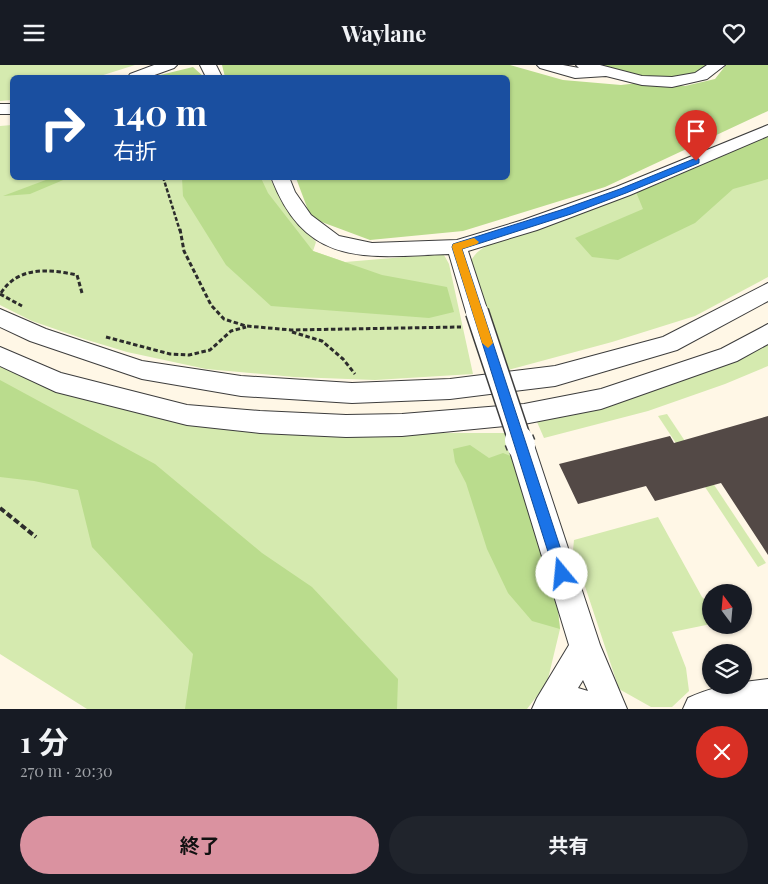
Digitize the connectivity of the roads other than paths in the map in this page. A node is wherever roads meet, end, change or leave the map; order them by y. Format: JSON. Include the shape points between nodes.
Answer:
{"nodes":[{"id":1,"x":169,"y":65,"type":"edge"},
{"id":2,"x":545,"y":65,"type":"edge"},
{"id":3,"x":584,"y":65,"type":"edge"},
{"id":4,"x":717,"y":65,"type":"edge"},
{"id":5,"x":611,"y":73,"type":"junction"},
{"id":6,"x":142,"y":75,"type":"edge"},
{"id":7,"x":768,"y":130,"type":"edge"},
{"id":8,"x":281,"y":180,"type":"edge"},
{"id":9,"x":457,"y":247,"type":"junction"},
{"id":10,"x":768,"y":291,"type":"edge"},
{"id":11,"x":0,"y":317,"type":"edge"},
{"id":12,"x":768,"y":333,"type":"edge"},
{"id":13,"x":0,"y":356,"type":"edge"},
{"id":14,"x":585,"y":647,"type":"junction"},
{"id":15,"x":768,"y":695,"type":"edge"},
{"id":16,"x":550,"y":706,"type":"edge"},
{"id":17,"x":589,"y":709,"type":"edge"},
{"id":18,"x":612,"y":709,"type":"edge"},
{"id":19,"x":699,"y":709,"type":"edge"}],
"edges":[{"from":1,"to":6,"type":"lane"},
{"from":2,"to":5,"type":"lane","via":[[575,73]]},
{"from":3,"to":5,"type":"lane"},
{"from":4,"to":5,"type":"lane","via":[[702,76],[677,81],[629,79]]},
{"from":7,"to":9,"type":"lane","via":[[623,191]]},
{"from":8,"to":9,"type":"lane","via":[[304,220],[332,242],[372,249]]},
{"from":9,"to":14,"type":"lane","bridge":true,"via":[[470,320],[521,445]]},
{"from":10,"to":11,"type":"lane","via":[[669,344],[555,376],[450,389],[352,393],[241,386],[142,370],[38,335]]},
{"from":12,"to":13,"type":"lane","via":[[729,355],[601,399],[524,414],[402,425],[260,422],[188,415],[56,383]]},
{"from":14,"to":16,"type":"lane"},
{"from":14,"to":18,"type":"lane"},
{"from":15,"to":19,"type":"lane","via":[[723,701]]},
{"from":16,"to":17,"type":"lane","via":[[580,704]]}]}
